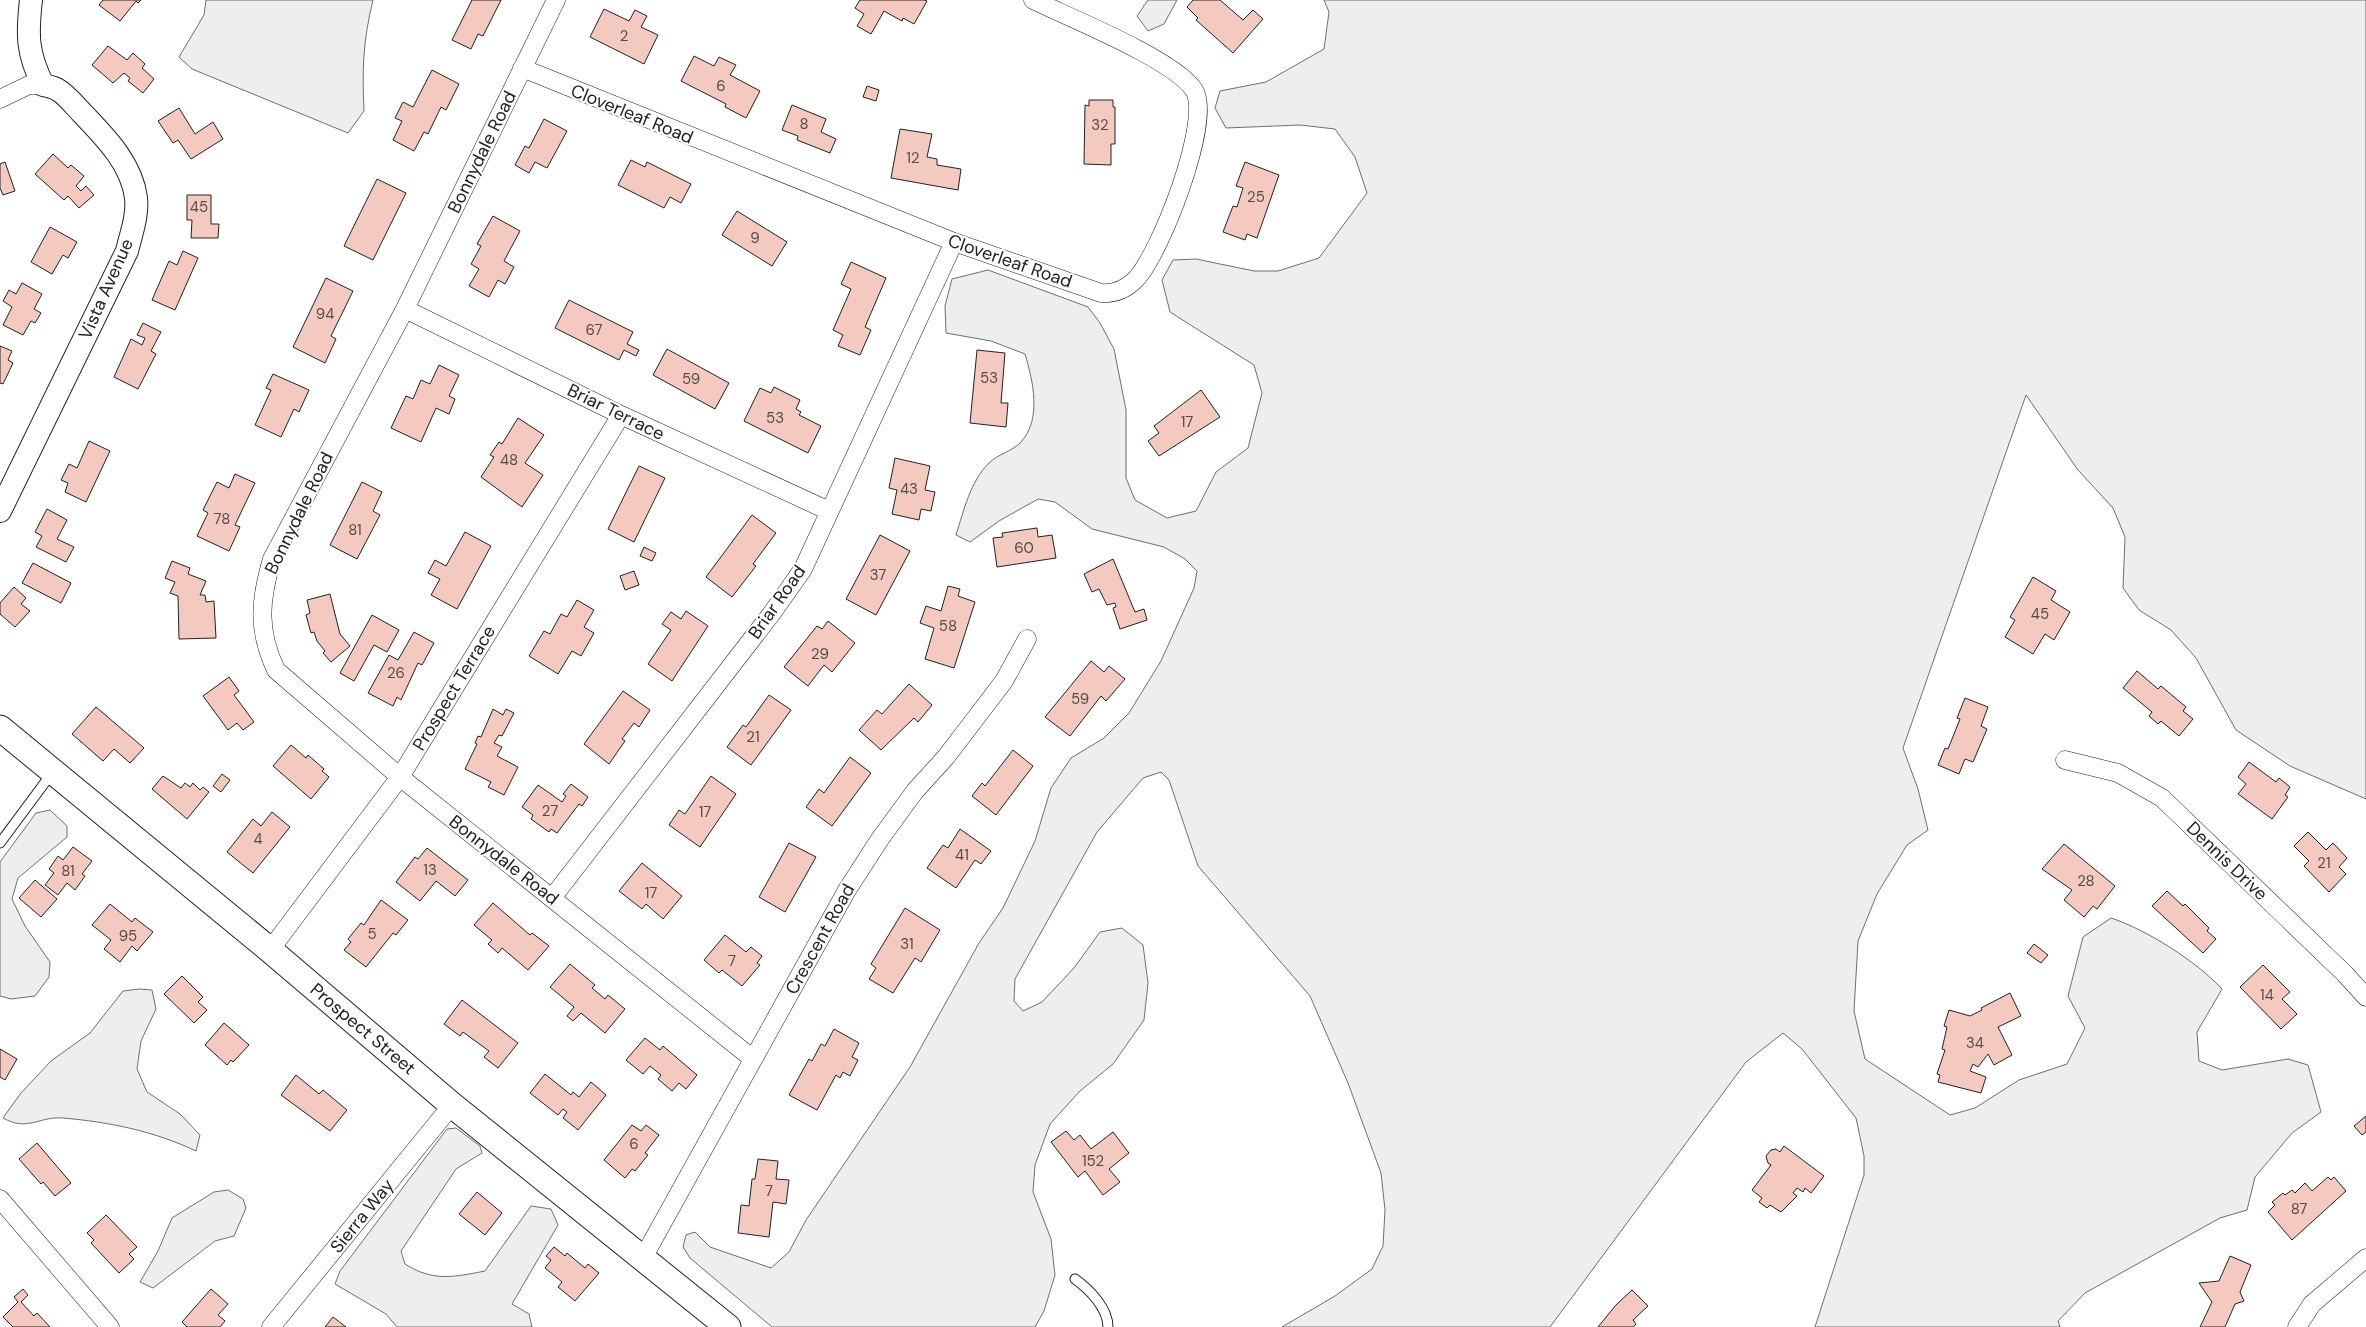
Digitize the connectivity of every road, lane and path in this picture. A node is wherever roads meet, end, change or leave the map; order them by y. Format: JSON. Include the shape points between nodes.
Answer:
{"nodes":[{"id":1,"x":31,"y":0,"type":"edge"},
{"id":2,"x":556,"y":0,"type":"edge"},
{"id":3,"x":1033,"y":0,"type":"edge"},
{"id":4,"x":522,"y":68,"type":"junction"},
{"id":5,"x":43,"y":85,"type":"junction"},
{"id":6,"x":0,"y":99,"type":"edge"},
{"id":7,"x":954,"y":242,"type":"junction"},
{"id":8,"x":405,"y":309,"type":"junction"},
{"id":9,"x":621,"y":415,"type":"junction"},
{"id":10,"x":0,"y":511,"type":"edge"},
{"id":11,"x":829,"y":511,"type":"junction"},
{"id":12,"x":1027,"y":639,"type":"dead end"},
{"id":13,"x":0,"y":728,"type":"edge"},
{"id":14,"x":2065,"y":760,"type":"dead end"},
{"id":15,"x":53,"y":772,"type":"junction"},
{"id":16,"x":400,"y":777,"type":"junction"},
{"id":17,"x":0,"y":843,"type":"edge"},
{"id":18,"x":552,"y":898,"type":"junction"},
{"id":19,"x":270,"y":950,"type":"junction"},
{"id":20,"x":2366,"y":997,"type":"edge"},
{"id":21,"x":753,"y":1059,"type":"junction"},
{"id":22,"x":452,"y":1105,"type":"junction"},
{"id":23,"x":0,"y":1199,"type":"edge"},
{"id":24,"x":643,"y":1258,"type":"junction"},
{"id":25,"x":2366,"y":1258,"type":"edge"},
{"id":26,"x":1075,"y":1279,"type":"dead end"},
{"id":27,"x":110,"y":1327,"type":"edge"},
{"id":28,"x":271,"y":1327,"type":"edge"},
{"id":29,"x":728,"y":1327,"type":"edge"},
{"id":30,"x":1108,"y":1327,"type":"edge"},
{"id":31,"x":2297,"y":1327,"type":"edge"}],
"edges":[{"from":1,"to":5,"type":"street","via":[[27,38],[32,62]]},
{"from":2,"to":4,"type":"street","name":"Bonnydale Road"},
{"from":3,"to":7,"type":"street","name":"Cloverleaf Road","via":[[1154,58],[1175,71],[1194,90],[1198,121],[1190,163],[1150,260],[1136,279],[1109,294]]},
{"from":4,"to":7,"type":"street","name":"Cloverleaf Road"},
{"from":4,"to":8,"type":"street","name":"Bonnydale Road"},
{"from":5,"to":6,"type":"street","via":[[29,85]]},
{"from":5,"to":10,"type":"street","name":"Vista Avenue","via":[[57,89],[69,99],[124,162],[134,186],[135,220],[127,251]]},
{"from":7,"to":11,"type":"street","name":"Briar Road"},
{"from":8,"to":9,"type":"street","name":"Briar Terrace"},
{"from":8,"to":16,"type":"street","name":"Bonnydale Road","via":[[272,559],[264,584],[262,618],[265,648],[276,670]]},
{"from":9,"to":11,"type":"street","name":"Briar Terrace"},
{"from":9,"to":16,"type":"street","name":"Prospect Terrace"},
{"from":11,"to":18,"type":"street","name":"Briar Road","via":[[803,569]]},
{"from":12,"to":21,"type":"street","name":"Crescent Road","via":[[1004,681],[870,853],[846,890]]},
{"from":13,"to":15,"type":"main road","name":"Prospect Street"},
{"from":14,"to":20,"type":"street","name":"Dennis Drive","via":[[2118,773],[2162,798]]},
{"from":15,"to":17,"type":"lane"},
{"from":15,"to":19,"type":"main road","name":"Prospect Street"},
{"from":16,"to":18,"type":"street","name":"Bonnydale Road"},
{"from":16,"to":19,"type":"street","name":"Prospect Terrace"},
{"from":18,"to":21,"type":"street","name":"Bonnydale Road"},
{"from":19,"to":22,"type":"main road","name":"Prospect Street"},
{"from":21,"to":24,"type":"street","name":"Crescent Road"},
{"from":22,"to":24,"type":"main road","name":"Prospect Street"},
{"from":22,"to":28,"type":"street","name":"Sierra Way"},
{"from":23,"to":27,"type":"street"},
{"from":24,"to":29,"type":"main road","name":"Prospect Street"},
{"from":25,"to":31,"type":"street","via":[[2312,1304]]},
{"from":26,"to":30,"type":"lane","via":[[1096,1299]]}]}
